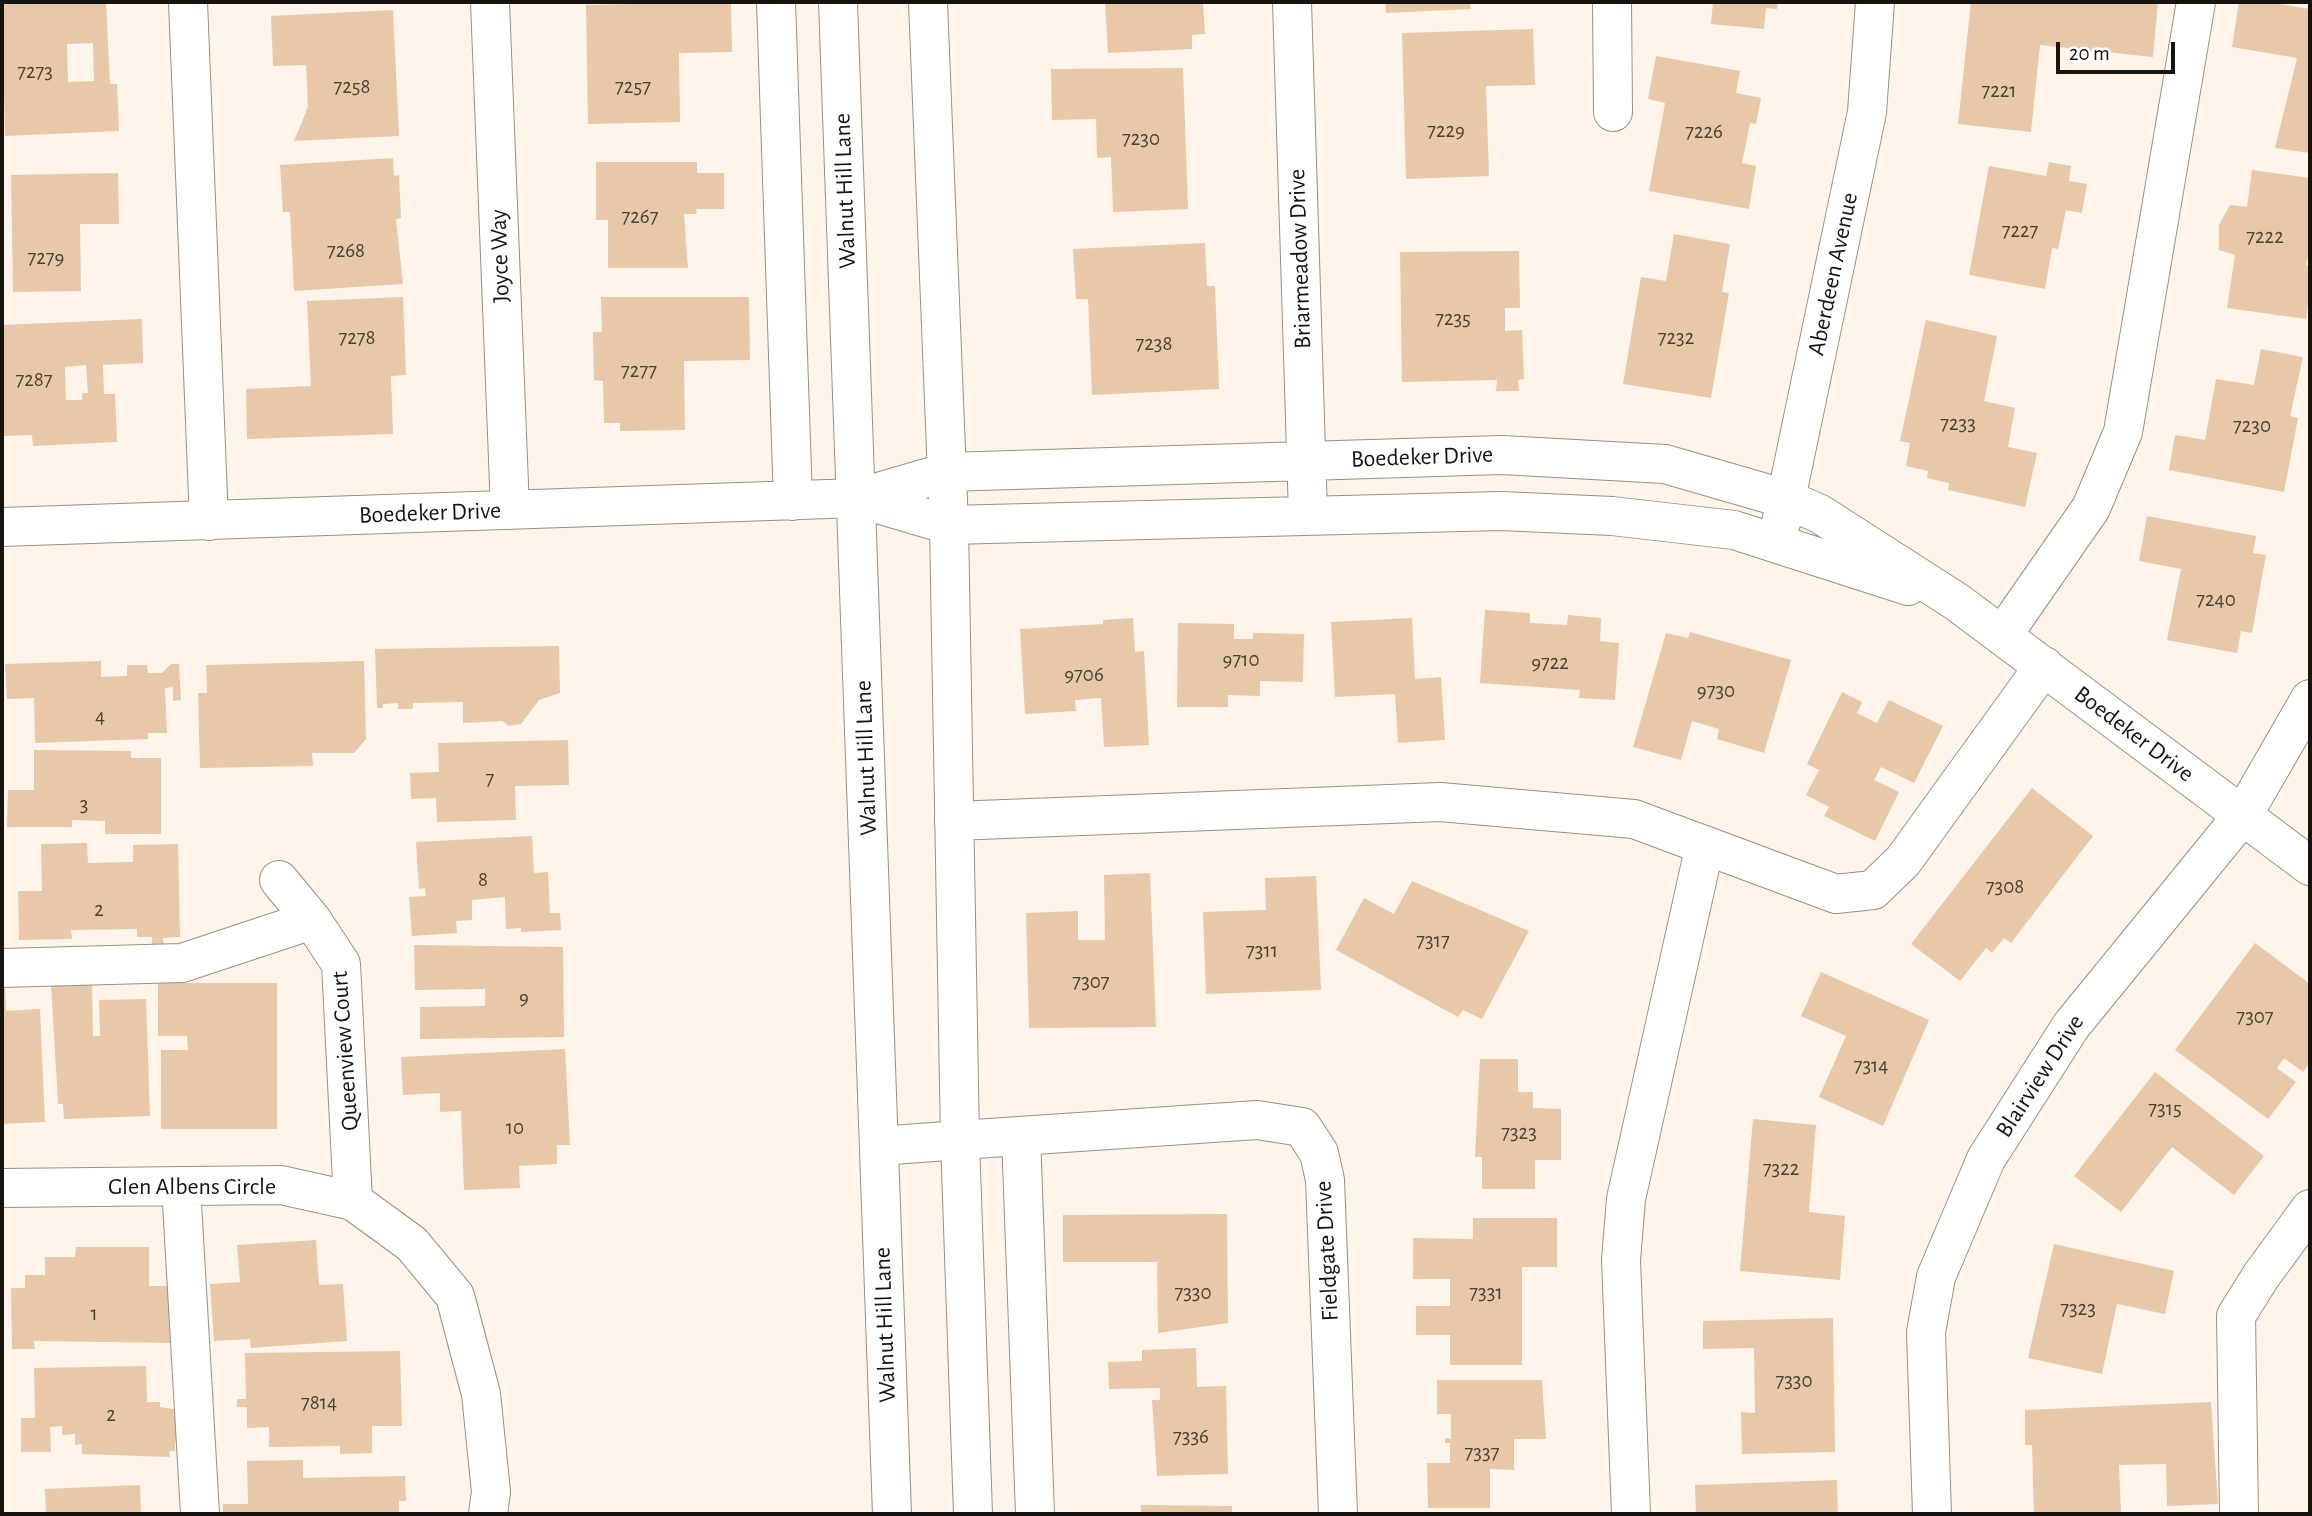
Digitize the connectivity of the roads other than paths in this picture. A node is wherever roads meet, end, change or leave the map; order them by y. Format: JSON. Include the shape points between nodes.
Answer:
{"nodes":[{"id":1,"x":188,"y":2,"type":"edge"},
{"id":2,"x":490,"y":2,"type":"edge"},
{"id":3,"x":776,"y":2,"type":"edge"},
{"id":4,"x":838,"y":2,"type":"edge"},
{"id":5,"x":928,"y":2,"type":"edge"},
{"id":6,"x":1292,"y":2,"type":"edge"},
{"id":7,"x":1612,"y":2,"type":"edge"},
{"id":8,"x":1875,"y":2,"type":"edge"},
{"id":9,"x":2196,"y":2,"type":"edge"},
{"id":10,"x":1613,"y":112,"type":"dead end"},
{"id":11,"x":1306,"y":461,"type":"junction"},
{"id":12,"x":947,"y":472,"type":"junction"},
{"id":13,"x":858,"y":499,"type":"junction"},
{"id":14,"x":1786,"y":499,"type":"junction"},
{"id":15,"x":793,"y":501,"type":"junction"},
{"id":16,"x":510,"y":510,"type":"junction"},
{"id":17,"x":1308,"y":515,"type":"junction"},
{"id":18,"x":209,"y":521,"type":"junction"},
{"id":19,"x":949,"y":525,"type":"junction"},
{"id":20,"x":2,"y":527,"type":"edge"},
{"id":21,"x":1777,"y":544,"type":"junction"},
{"id":22,"x":1957,"y":602,"type":"junction"},
{"id":23,"x":2002,"y":636,"type":"junction"},
{"id":24,"x":2043,"y":666,"type":"junction"},
{"id":25,"x":2310,"y":699,"type":"edge"},
{"id":26,"x":2243,"y":815,"type":"junction"},
{"id":27,"x":954,"y":821,"type":"junction"},
{"id":28,"x":1704,"y":845,"type":"junction"},
{"id":29,"x":2310,"y":866,"type":"edge"},
{"id":30,"x":279,"y":880,"type":"dead end"},
{"id":31,"x":312,"y":920,"type":"junction"},
{"id":32,"x":2,"y":968,"type":"edge"},
{"id":33,"x":1021,"y":1136,"type":"junction"},
{"id":34,"x":960,"y":1140,"type":"junction"},
{"id":35,"x":880,"y":1146,"type":"junction"},
{"id":36,"x":181,"y":1186,"type":"junction"},
{"id":37,"x":2,"y":1188,"type":"edge"},
{"id":38,"x":353,"y":1201,"type":"junction"},
{"id":39,"x":2310,"y":1209,"type":"edge"},
{"id":40,"x":200,"y":1514,"type":"edge"},
{"id":41,"x":488,"y":1514,"type":"edge"},
{"id":42,"x":891,"y":1514,"type":"edge"},
{"id":43,"x":973,"y":1514,"type":"edge"},
{"id":44,"x":1035,"y":1514,"type":"edge"},
{"id":45,"x":1338,"y":1514,"type":"edge"},
{"id":46,"x":1631,"y":1514,"type":"edge"},
{"id":47,"x":1931,"y":1514,"type":"edge"},
{"id":48,"x":2239,"y":1514,"type":"edge"}],
"edges":[{"from":1,"to":18,"type":"street"},
{"from":2,"to":16,"type":"street","name":"Joyce Way"},
{"from":3,"to":15,"type":"street"},
{"from":4,"to":13,"type":"street","name":"Walnut Hill Lane"},
{"from":5,"to":12,"type":"street"},
{"from":6,"to":11,"type":"street","name":"Briarmeadow Drive"},
{"from":7,"to":10,"type":"street"},
{"from":8,"to":14,"type":"street","name":"Aberdeen Avenue","via":[[1867,112]]},
{"from":9,"to":23,"type":"street","via":[[2123,432],[2091,508]]},
{"from":11,"to":12,"type":"street","name":"Boedeker Drive"},
{"from":11,"to":14,"type":"street","name":"Boedeker Drive","via":[[1502,455],[1665,464]]},
{"from":11,"to":17,"type":"street","name":"Briarmeadow Drive"},
{"from":12,"to":13,"type":"street","name":"Boedeker Drive"},
{"from":12,"to":19,"type":"street"},
{"from":13,"to":15,"type":"street","name":"Boedeker Drive"},
{"from":13,"to":19,"type":"street","name":"Boedeker Drive"},
{"from":13,"to":35,"type":"street","name":"Walnut Hill Lane"},
{"from":14,"to":21,"type":"street","name":"Aberdeen Avenue"},
{"from":14,"to":22,"type":"street","name":"Boedeker Drive","via":[[1820,514]]},
{"from":15,"to":16,"type":"street","name":"Boedeker Drive"},
{"from":16,"to":18,"type":"street","name":"Boedeker Drive"},
{"from":17,"to":19,"type":"street","name":"Boedeker Drive"},
{"from":17,"to":21,"type":"street","name":"Boedeker Drive","via":[[1500,511],[1612,516],[1734,530]]},
{"from":18,"to":20,"type":"street","name":"Boedeker Drive"},
{"from":19,"to":27,"type":"street"},
{"from":21,"to":22,"type":"street","name":"Boedeker Drive"},
{"from":22,"to":23,"type":"street","name":"Boedeker Drive"},
{"from":23,"to":24,"type":"street","name":"Boedeker Drive"},
{"from":24,"to":26,"type":"street","name":"Boedeker Drive"},
{"from":24,"to":28,"type":"street","via":[[1903,861],[1873,890],[1836,894]]},
{"from":25,"to":26,"type":"street","name":"Blairview Drive"},
{"from":26,"to":29,"type":"street","name":"Boedeker Drive"},
{"from":26,"to":47,"type":"street","name":"Blairview Drive","via":[[2070,1026],[1986,1159],[1936,1277],[1926,1332]]},
{"from":27,"to":28,"type":"street","via":[[1440,802],[1634,819]]},
{"from":27,"to":34,"type":"street"},
{"from":28,"to":46,"type":"street","via":[[1626,1199],[1621,1261]]},
{"from":30,"to":31,"type":"street","name":"Queenview Court"},
{"from":31,"to":32,"type":"street","via":[[182,964]]},
{"from":31,"to":38,"type":"street","name":"Queenview Court","via":[[341,964]]},
{"from":33,"to":34,"type":"street","name":"Fieldgate Drive"},
{"from":33,"to":44,"type":"street"},
{"from":33,"to":45,"type":"street","name":"Fieldgate Drive","via":[[1257,1120],[1302,1127],[1319,1153],[1325,1180]]},
{"from":34,"to":35,"type":"street","name":"Fieldgate Drive"},
{"from":34,"to":43,"type":"street"},
{"from":35,"to":42,"type":"street","name":"Walnut Hill Lane"},
{"from":36,"to":37,"type":"street","name":"Glen Albens Circle"},
{"from":36,"to":38,"type":"street","name":"Glen Albens Circle","via":[[281,1185]]},
{"from":36,"to":40,"type":"street"},
{"from":38,"to":41,"type":"street","name":"Glen Albens Circle","via":[[412,1244],[455,1296],[481,1394],[491,1492]]},
{"from":39,"to":48,"type":"street","via":[[2236,1316]]}]}
